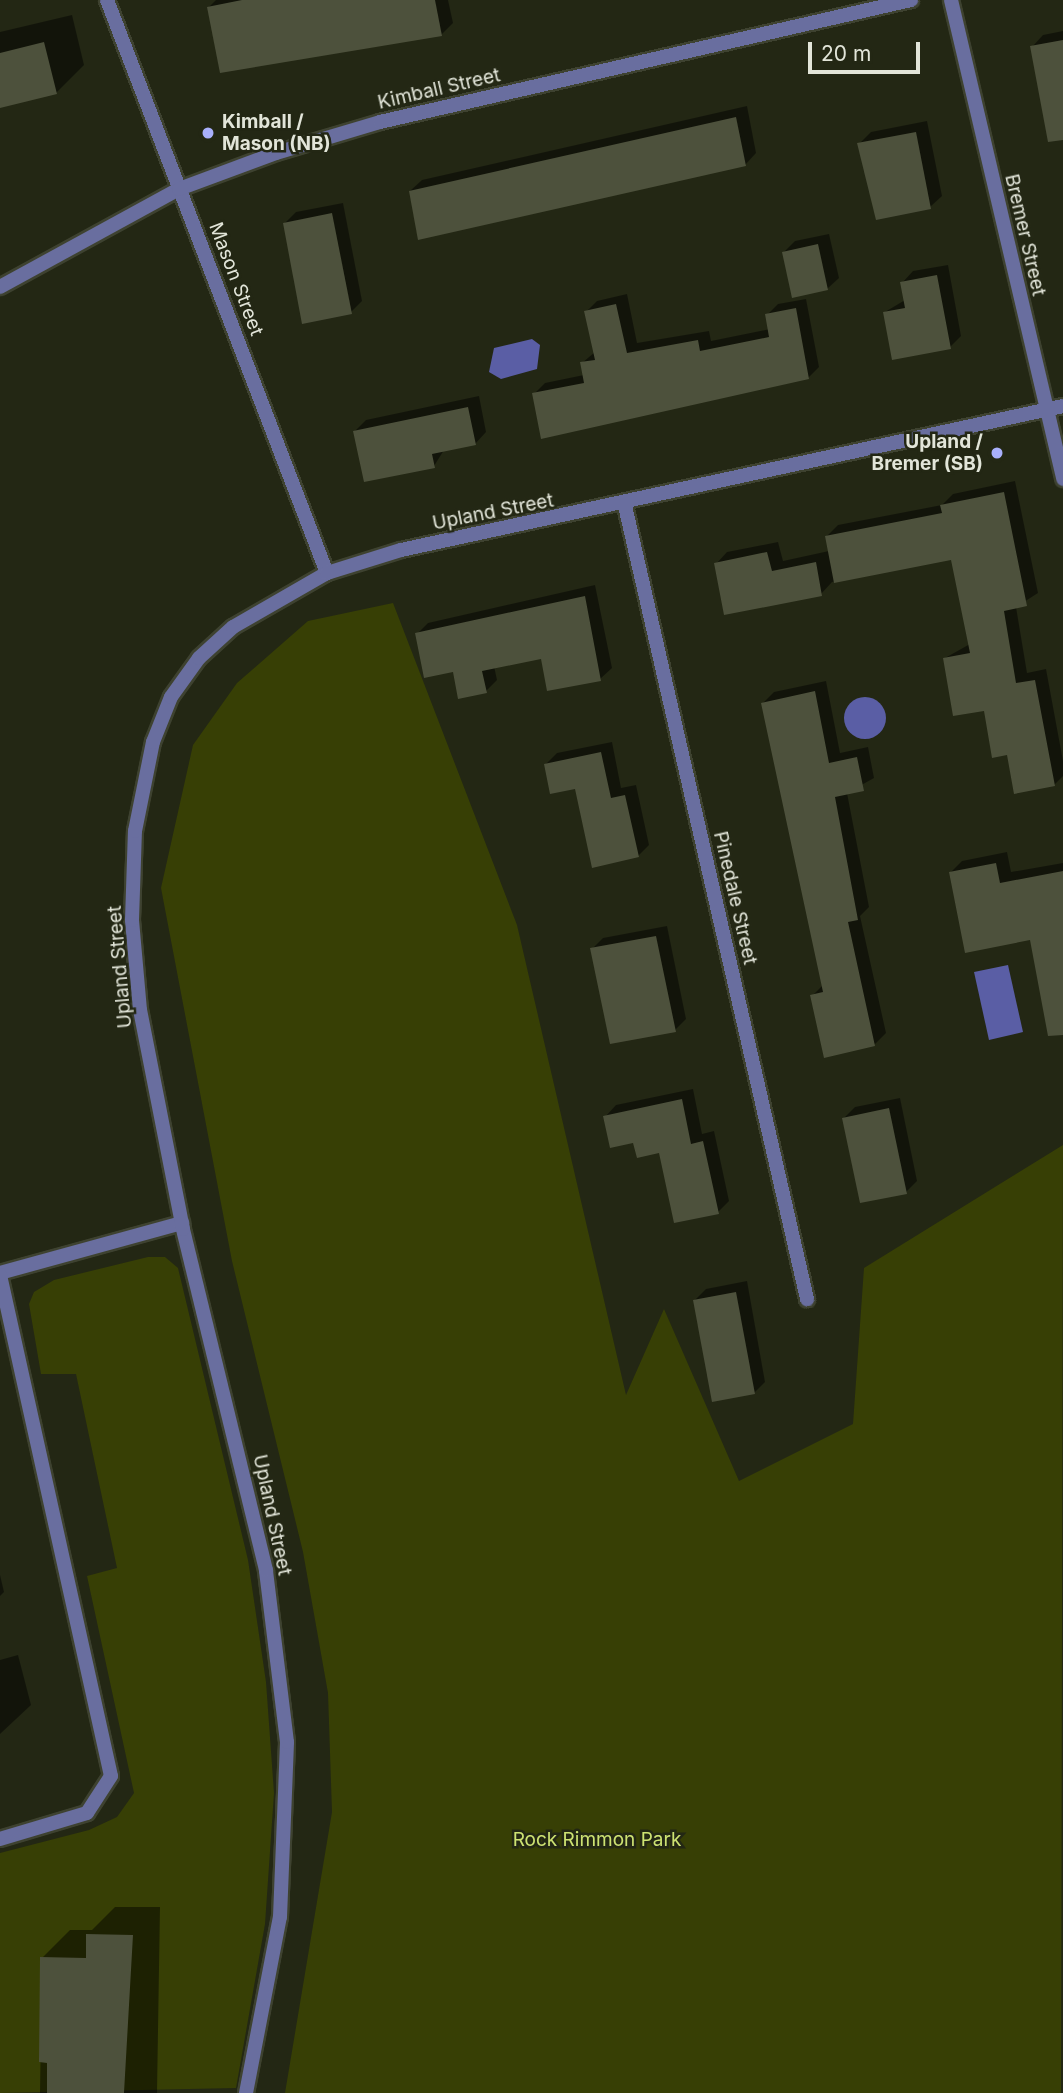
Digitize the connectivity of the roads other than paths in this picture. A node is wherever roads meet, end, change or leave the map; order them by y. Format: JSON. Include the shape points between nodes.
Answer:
{"nodes":[{"id":1,"x":107,"y":0,"type":"edge"},
{"id":2,"x":911,"y":0,"type":"edge"},
{"id":3,"x":951,"y":0,"type":"edge"},
{"id":4,"x":179,"y":189,"type":"junction"},
{"id":5,"x":0,"y":286,"type":"edge"},
{"id":6,"x":1063,"y":406,"type":"edge"},
{"id":7,"x":1046,"y":410,"type":"junction"},
{"id":8,"x":1063,"y":479,"type":"edge"},
{"id":9,"x":625,"y":506,"type":"junction"},
{"id":10,"x":327,"y":573,"type":"junction"},
{"id":11,"x":182,"y":1223,"type":"junction"},
{"id":12,"x":0,"y":1274,"type":"edge"},
{"id":13,"x":807,"y":1299,"type":"dead end"},
{"id":14,"x":0,"y":1839,"type":"edge"},
{"id":15,"x":246,"y":2093,"type":"edge"}],
"edges":[{"from":1,"to":4,"type":"street","name":"Mason Street"},
{"from":2,"to":4,"type":"street","name":"Kimball Street","via":[[380,122]]},
{"from":3,"to":7,"type":"street","name":"Bremer Street"},
{"from":4,"to":5,"type":"street","name":"Kimball Street"},
{"from":4,"to":10,"type":"street","name":"Mason Street"},
{"from":6,"to":7,"type":"street","name":"Upland Street"},
{"from":7,"to":8,"type":"street","name":"Bremer Street"},
{"from":7,"to":9,"type":"street","name":"Upland Street"},
{"from":9,"to":10,"type":"street","name":"Upland Street","via":[[401,550]]},
{"from":9,"to":13,"type":"street","name":"Pinedale Street"},
{"from":10,"to":11,"type":"street","name":"Upland Street","via":[[272,600],[199,658],[171,698],[141,786],[132,920],[140,1010]]},
{"from":11,"to":12,"type":"street"},
{"from":11,"to":15,"type":"street","name":"Upland Street","via":[[266,1570],[286,1742],[280,1917]]},
{"from":12,"to":14,"type":"street","via":[[111,1776],[87,1813]]}]}
